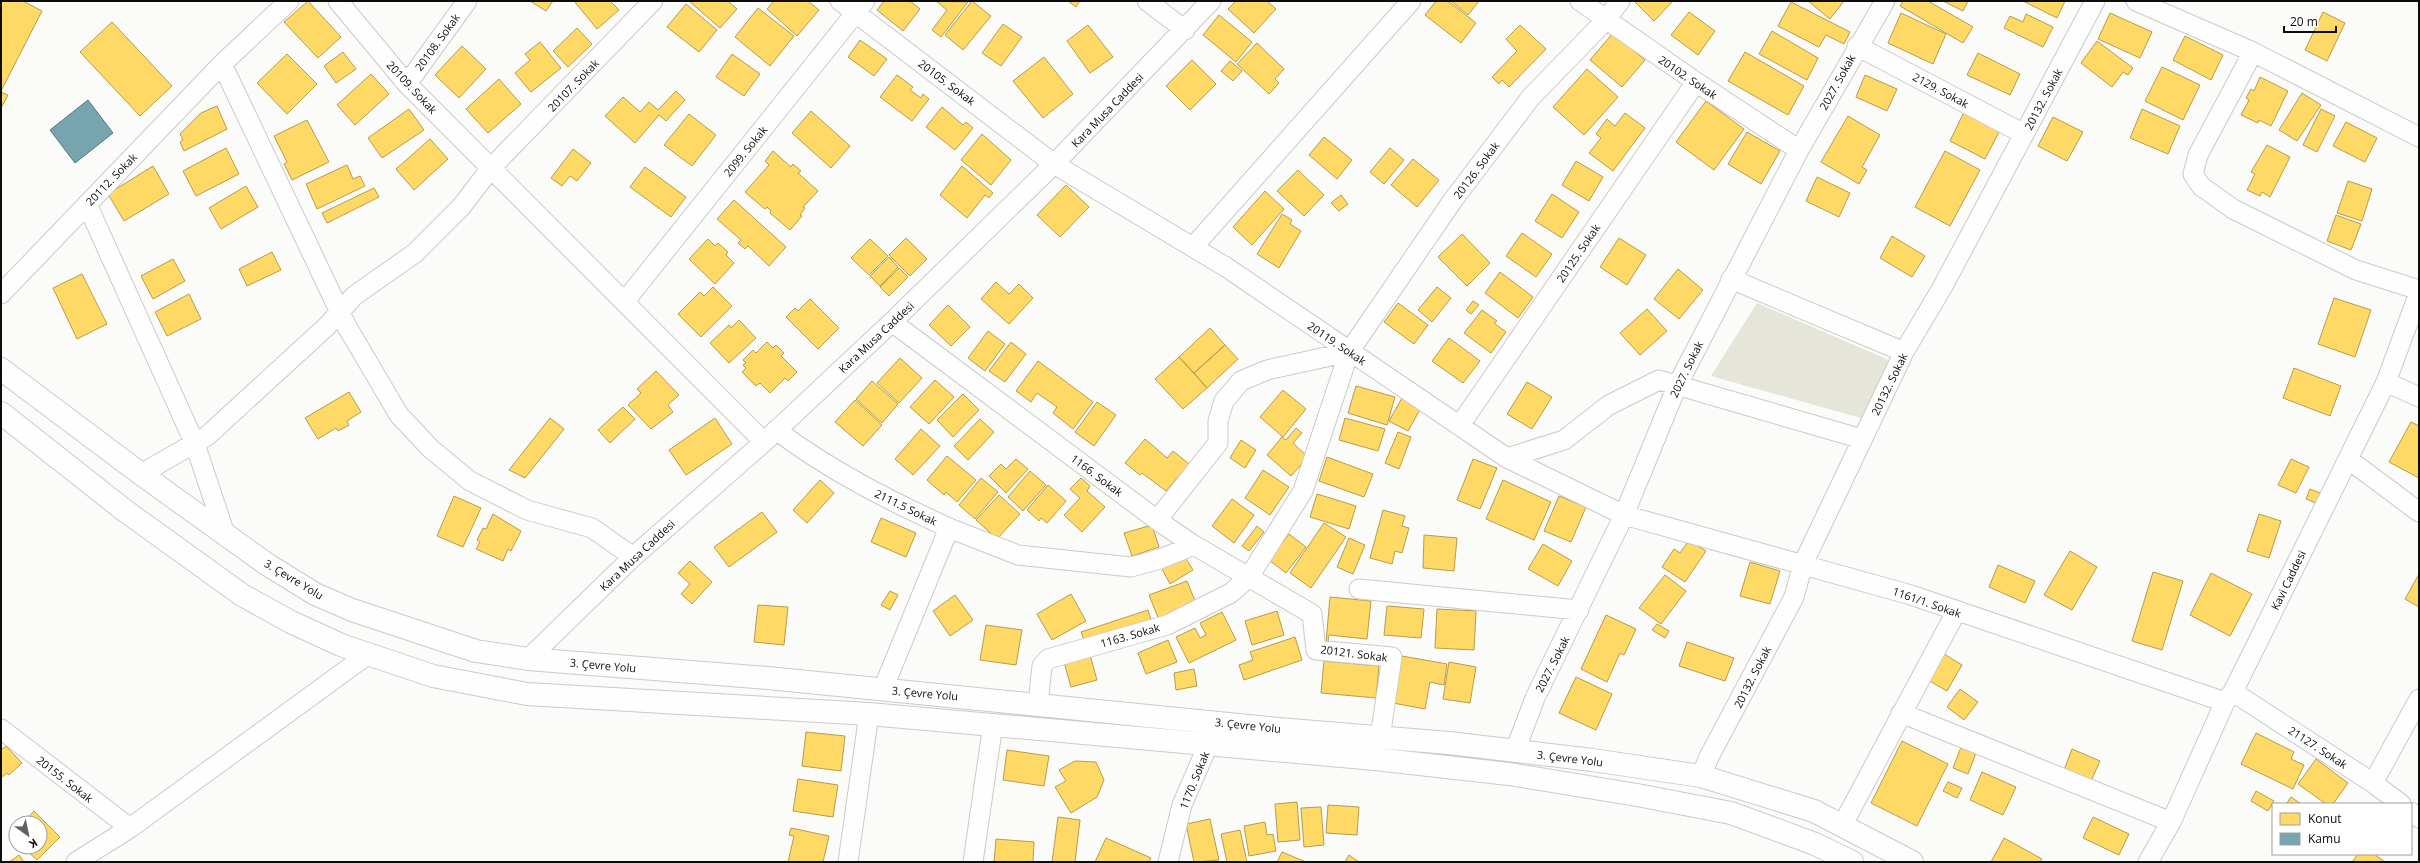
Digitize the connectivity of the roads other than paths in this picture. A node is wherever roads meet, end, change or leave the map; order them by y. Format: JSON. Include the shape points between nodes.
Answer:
{"nodes":[{"id":1,"x":289,"y":1,"type":"edge"},
{"id":2,"x":338,"y":1,"type":"edge"},
{"id":3,"x":467,"y":1,"type":"edge"},
{"id":4,"x":653,"y":1,"type":"edge"},
{"id":5,"x":840,"y":1,"type":"edge"},
{"id":6,"x":1147,"y":1,"type":"edge"},
{"id":7,"x":1211,"y":1,"type":"edge"},
{"id":8,"x":1580,"y":1,"type":"edge"},
{"id":9,"x":1620,"y":1,"type":"edge"},
{"id":10,"x":1885,"y":1,"type":"edge"},
{"id":11,"x":2095,"y":1,"type":"edge"},
{"id":12,"x":2136,"y":1,"type":"edge"},
{"id":13,"x":1407,"y":6,"type":"edge"},
{"id":14,"x":860,"y":7,"type":"edge"},
{"id":15,"x":1605,"y":21,"type":"junction"},
{"id":16,"x":1185,"y":30,"type":"junction"},
{"id":17,"x":1857,"y":46,"type":"junction"},
{"id":18,"x":2253,"y":52,"type":"junction"},
{"id":19,"x":222,"y":64,"type":"junction"},
{"id":20,"x":1696,"y":82,"type":"junction"},
{"id":21,"x":407,"y":84,"type":"junction"},
{"id":22,"x":2024,"y":134,"type":"junction"},
{"id":23,"x":2419,"y":137,"type":"edge"},
{"id":24,"x":1799,"y":150,"type":"junction"},
{"id":25,"x":1054,"y":164,"type":"junction"},
{"id":26,"x":491,"y":168,"type":"junction"},
{"id":27,"x":87,"y":204,"type":"junction"},
{"id":28,"x":1193,"y":247,"type":"junction"},
{"id":29,"x":1731,"y":279,"type":"junction"},
{"id":30,"x":2419,"y":291,"type":"edge"},
{"id":31,"x":1,"y":294,"type":"edge"},
{"id":32,"x":625,"y":301,"type":"junction"},
{"id":33,"x":337,"y":304,"type":"junction"},
{"id":34,"x":892,"y":322,"type":"junction"},
{"id":35,"x":1349,"y":352,"type":"junction"},
{"id":36,"x":1904,"y":352,"type":"junction"},
{"id":37,"x":1,"y":369,"type":"edge"},
{"id":38,"x":2386,"y":382,"type":"junction"},
{"id":39,"x":1677,"y":386,"type":"junction"},
{"id":40,"x":2419,"y":398,"type":"edge"},
{"id":41,"x":1,"y":413,"type":"edge"},
{"id":42,"x":1460,"y":425,"type":"junction"},
{"id":43,"x":770,"y":436,"type":"junction"},
{"id":44,"x":1862,"y":439,"type":"junction"},
{"id":45,"x":195,"y":444,"type":"junction"},
{"id":46,"x":1507,"y":458,"type":"junction"},
{"id":47,"x":2348,"y":459,"type":"junction"},
{"id":48,"x":141,"y":474,"type":"junction"},
{"id":49,"x":2419,"y":512,"type":"edge"},
{"id":50,"x":1624,"y":514,"type":"junction"},
{"id":51,"x":1157,"y":520,"type":"junction"},
{"id":52,"x":949,"y":528,"type":"junction"},
{"id":53,"x":225,"y":534,"type":"junction"},
{"id":54,"x":1192,"y":544,"type":"junction"},
{"id":55,"x":633,"y":557,"type":"junction"},
{"id":56,"x":1803,"y":564,"type":"junction"},
{"id":57,"x":1249,"y":577,"type":"junction"},
{"id":58,"x":1359,"y":589,"type":"dead end"},
{"id":59,"x":1579,"y":610,"type":"junction"},
{"id":60,"x":1956,"y":612,"type":"junction"},
{"id":61,"x":1312,"y":614,"type":"joint"},
{"id":62,"x":367,"y":655,"type":"junction"},
{"id":63,"x":528,"y":659,"type":"junction"},
{"id":64,"x":883,"y":689,"type":"junction"},
{"id":65,"x":2229,"y":697,"type":"junction"},
{"id":66,"x":2419,"y":699,"type":"edge"},
{"id":67,"x":1038,"y":704,"type":"junction"},
{"id":68,"x":1901,"y":713,"type":"junction"},
{"id":69,"x":869,"y":714,"type":"junction"},
{"id":70,"x":993,"y":724,"type":"junction"},
{"id":71,"x":1,"y":729,"type":"edge"},
{"id":72,"x":1380,"y":738,"type":"junction"},
{"id":73,"x":1208,"y":745,"type":"junction"},
{"id":74,"x":1515,"y":751,"type":"junction"},
{"id":75,"x":1702,"y":776,"type":"junction"},
{"id":76,"x":2374,"y":783,"type":"junction"},
{"id":77,"x":2400,"y":803,"type":"edge"},
{"id":78,"x":2171,"y":822,"type":"junction"},
{"id":79,"x":1843,"y":824,"type":"junction"},
{"id":80,"x":130,"y":828,"type":"junction"},
{"id":81,"x":76,"y":862,"type":"edge"},
{"id":82,"x":848,"y":862,"type":"edge"},
{"id":83,"x":973,"y":862,"type":"edge"},
{"id":84,"x":1168,"y":862,"type":"edge"},
{"id":85,"x":1852,"y":862,"type":"edge"},
{"id":86,"x":1912,"y":862,"type":"edge"},
{"id":87,"x":2148,"y":862,"type":"edge"}],
"edges":[{"from":1,"to":19,"type":"street","name":"20112. Sokak"},
{"from":2,"to":21,"type":"street","name":"20109. Sokak"},
{"from":3,"to":21,"type":"street","name":"20108. Sokak"},
{"from":4,"to":26,"type":"street","name":"20107. Sokak"},
{"from":5,"to":14,"type":"street","name":"20105. Sokak"},
{"from":6,"to":16,"type":"street"},
{"from":7,"to":16,"type":"street","name":"Kara Musa Caddesi"},
{"from":8,"to":15,"type":"street","name":"20102. Sokak"},
{"from":9,"to":15,"type":"street","name":"20126. Sokak"},
{"from":10,"to":17,"type":"street","name":"2027. Sokak"},
{"from":11,"to":22,"type":"street","name":"20132. Sokak"},
{"from":12,"to":18,"type":"street"},
{"from":13,"to":28,"type":"street"},
{"from":14,"to":25,"type":"street","name":"20105. Sokak"},
{"from":14,"to":32,"type":"street","name":"2099. Sokak"},
{"from":15,"to":20,"type":"street","name":"20102. Sokak"},
{"from":15,"to":35,"type":"street","name":"20126. Sokak","via":[[1531,97],[1453,200]]},
{"from":16,"to":25,"type":"street","name":"Kara Musa Caddesi"},
{"from":17,"to":22,"type":"street","name":"2129. Sokak"},
{"from":17,"to":24,"type":"street","name":"2027. Sokak"},
{"from":18,"to":23,"type":"street"},
{"from":18,"to":30,"type":"street","via":[[2198,155],[2192,174],[2201,186],[2233,209],[2356,270]]},
{"from":19,"to":27,"type":"street","name":"20112. Sokak"},
{"from":19,"to":33,"type":"street"},
{"from":20,"to":24,"type":"street","name":"20102. Sokak"},
{"from":20,"to":42,"type":"street","name":"20125. Sokak"},
{"from":21,"to":26,"type":"street","name":"20109. Sokak"},
{"from":22,"to":36,"type":"street","name":"20132. Sokak","via":[[1943,286]]},
{"from":24,"to":29,"type":"street","name":"2027. Sokak"},
{"from":25,"to":28,"type":"street","name":"20119. Sokak"},
{"from":25,"to":34,"type":"street","name":"Kara Musa Caddesi"},
{"from":26,"to":32,"type":"street","name":"20109. Sokak"},
{"from":26,"to":33,"type":"street","name":"20107. Sokak","via":[[461,207],[415,253],[354,296]]},
{"from":27,"to":31,"type":"street","name":"20112. Sokak"},
{"from":27,"to":45,"type":"street"},
{"from":28,"to":35,"type":"street","name":"20119. Sokak"},
{"from":29,"to":36,"type":"street"},
{"from":29,"to":39,"type":"street","name":"2027. Sokak"},
{"from":30,"to":38,"type":"street","name":"Kavi Caddesi"},
{"from":32,"to":43,"type":"street","name":"2111.5 Sokak"},
{"from":33,"to":45,"type":"street","name":"20107. Sokak","via":[[327,326]]},
{"from":33,"to":55,"type":"street","via":[[399,415],[431,449],[470,481],[527,510],[592,528]]},
{"from":34,"to":43,"type":"street","name":"Kara Musa Caddesi"},
{"from":34,"to":51,"type":"street","name":"1166. Sokak"},
{"from":35,"to":42,"type":"street","name":"20119. Sokak"},
{"from":35,"to":51,"type":"street","via":[[1268,370],[1241,381],[1224,401],[1218,420],[1218,443]]},
{"from":35,"to":57,"type":"street","name":"20126. Sokak","via":[[1303,491]]},
{"from":36,"to":44,"type":"street","name":"20132. Sokak"},
{"from":37,"to":48,"type":"main road","name":"3. Çevre Yolu"},
{"from":38,"to":40,"type":"street"},
{"from":38,"to":47,"type":"street","name":"Kavi Caddesi"},
{"from":39,"to":44,"type":"street"},
{"from":39,"to":46,"type":"street","via":[[1660,380],[1610,405],[1564,440]]},
{"from":39,"to":50,"type":"street","name":"2027. Sokak"},
{"from":41,"to":62,"type":"main road","name":"3. Çevre Yolu","via":[[124,510],[242,595],[304,628]]},
{"from":42,"to":46,"type":"street","name":"20119. Sokak"},
{"from":43,"to":52,"type":"street","name":"2111.5 Sokak","via":[[892,501]]},
{"from":43,"to":55,"type":"street","name":"Kara Musa Caddesi"},
{"from":44,"to":56,"type":"street","name":"20132. Sokak"},
{"from":45,"to":48,"type":"street","name":"20107. Sokak"},
{"from":45,"to":53,"type":"street"},
{"from":46,"to":50,"type":"street","name":"20119. Sokak"},
{"from":47,"to":49,"type":"street"},
{"from":47,"to":65,"type":"street","name":"Kavi Caddesi"},
{"from":48,"to":53,"type":"main road","name":"3. Çevre Yolu"},
{"from":50,"to":56,"type":"street","name":"1161/1. Sokak"},
{"from":50,"to":59,"type":"street","name":"2027. Sokak"},
{"from":51,"to":54,"type":"street","name":"1166. Sokak"},
{"from":52,"to":54,"type":"street","via":[[1018,555],[1131,566],[1160,559]]},
{"from":52,"to":64,"type":"street","name":"2111.5 Sokak"},
{"from":53,"to":63,"type":"main road","name":"3. Çevre Yolu","via":[[268,565],[316,594],[352,610],[476,651]]},
{"from":54,"to":57,"type":"street","name":"1166. Sokak"},
{"from":55,"to":63,"type":"street","name":"Kara Musa Caddesi"},
{"from":56,"to":60,"type":"street","name":"1161/1. Sokak","via":[[1911,595]]},
{"from":56,"to":75,"type":"street","name":"20132. Sokak","via":[[1794,597],[1709,758]]},
{"from":57,"to":61,"type":"street","name":"1166. Sokak"},
{"from":57,"to":67,"type":"street","name":"1163. Sokak","via":[[1231,593],[1167,624],[1048,659],[1042,666]]},
{"from":58,"to":59,"type":"street"},
{"from":59,"to":74,"type":"street","name":"2027. Sokak","via":[[1535,698]]},
{"from":60,"to":65,"type":"street","name":"1161/1. Sokak"},
{"from":60,"to":68,"type":"street"},
{"from":61,"to":72,"type":"street","name":"20121. Sokak","via":[[1316,650],[1392,658]]},
{"from":62,"to":69,"type":"main road","name":"3. Çevre Yolu","via":[[446,679],[527,694]]},
{"from":62,"to":80,"type":"street"},
{"from":63,"to":64,"type":"main road","name":"3. Çevre Yolu"},
{"from":64,"to":67,"type":"main road","name":"3. Çevre Yolu"},
{"from":65,"to":76,"type":"street","name":"21127. Sokak"},
{"from":65,"to":78,"type":"street","name":"Kavi Caddesi"},
{"from":66,"to":76,"type":"street"},
{"from":67,"to":72,"type":"main road","name":"3. Çevre Yolu"},
{"from":68,"to":78,"type":"street"},
{"from":68,"to":79,"type":"street"},
{"from":69,"to":70,"type":"main road","name":"3. Çevre Yolu"},
{"from":69,"to":82,"type":"street"},
{"from":70,"to":73,"type":"main road","name":"3. Çevre Yolu"},
{"from":70,"to":83,"type":"street"},
{"from":71,"to":80,"type":"street","name":"20155. Sokak"},
{"from":72,"to":74,"type":"main road","name":"3. Çevre Yolu"},
{"from":73,"to":84,"type":"street","name":"1170. Sokak","via":[[1182,805]]},
{"from":73,"to":85,"type":"main road","name":"3. Çevre Yolu","via":[[1375,759],[1508,774],[1637,795],[1731,813],[1815,844]]},
{"from":74,"to":75,"type":"main road","name":"3. Çevre Yolu"},
{"from":75,"to":79,"type":"main road","name":"3. Çevre Yolu","via":[[1814,811]]},
{"from":76,"to":77,"type":"street","name":"21127. Sokak"},
{"from":78,"to":87,"type":"street","name":"Kavi Caddesi"},
{"from":79,"to":86,"type":"main road","name":"3. Çevre Yolu"},
{"from":80,"to":81,"type":"street"}]}
